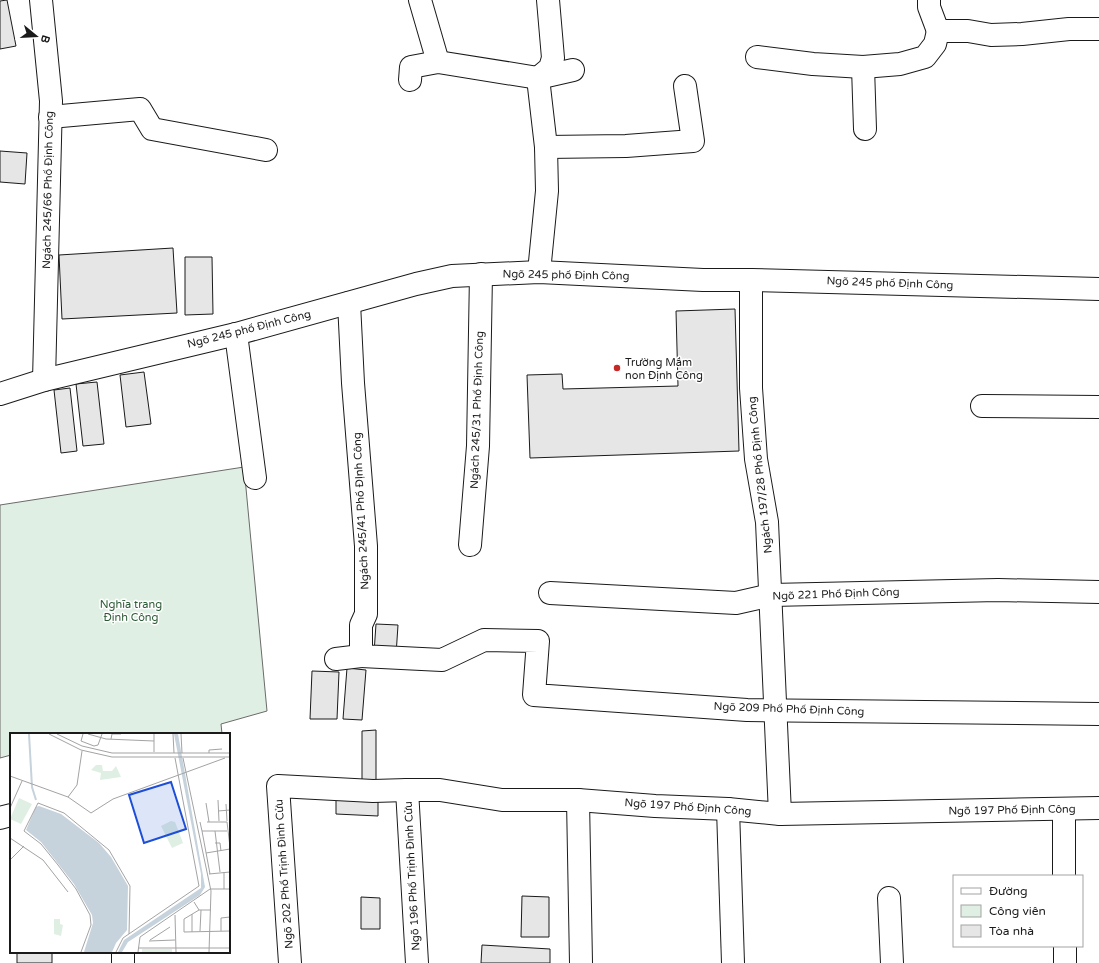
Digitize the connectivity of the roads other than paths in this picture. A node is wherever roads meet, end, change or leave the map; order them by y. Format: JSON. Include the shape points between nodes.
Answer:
{"nodes":[{"id":1,"x":41,"y":0,"type":"edge"},
{"id":2,"x":420,"y":0,"type":"edge"},
{"id":3,"x":548,"y":0,"type":"edge"},
{"id":4,"x":929,"y":0,"type":"edge"},
{"id":5,"x":1099,"y":29,"type":"edge"},
{"id":6,"x":938,"y":31,"type":"junction"},
{"id":7,"x":757,"y":57,"type":"dead end"},
{"id":8,"x":438,"y":62,"type":"junction"},
{"id":9,"x":863,"y":67,"type":"junction"},
{"id":10,"x":573,"y":70,"type":"dead end"},
{"id":11,"x":538,"y":78,"type":"junction"},
{"id":12,"x":410,"y":80,"type":"dead end"},
{"id":13,"x":685,"y":86,"type":"dead end"},
{"id":14,"x":50,"y":118,"type":"junction"},
{"id":15,"x":865,"y":129,"type":"dead end"},
{"id":16,"x":546,"y":147,"type":"junction"},
{"id":17,"x":266,"y":150,"type":"dead end"},
{"id":18,"x":539,"y":272,"type":"junction"},
{"id":19,"x":481,"y":274,"type":"junction"},
{"id":20,"x":751,"y":280,"type":"junction"},
{"id":21,"x":1099,"y":289,"type":"edge"},
{"id":22,"x":349,"y":303,"type":"junction"},
{"id":23,"x":236,"y":334,"type":"junction"},
{"id":24,"x":44,"y":380,"type":"junction"},
{"id":25,"x":0,"y":394,"type":"edge"},
{"id":26,"x":982,"y":406,"type":"dead end"},
{"id":27,"x":1099,"y":407,"type":"edge"},
{"id":28,"x":255,"y":478,"type":"dead end"},
{"id":29,"x":470,"y":545,"type":"dead end"},
{"id":30,"x":1099,"y":592,"type":"edge"},
{"id":31,"x":550,"y":593,"type":"dead end"},
{"id":32,"x":771,"y":595,"type":"junction"},
{"id":33,"x":361,"y":656,"type":"junction"},
{"id":34,"x":336,"y":659,"type":"dead end"},
{"id":35,"x":776,"y":710,"type":"junction"},
{"id":36,"x":1099,"y":714,"type":"edge"},
{"id":37,"x":278,"y":786,"type":"joint"},
{"id":38,"x":407,"y":790,"type":"junction"},
{"id":39,"x":578,"y":800,"type":"junction"},
{"id":40,"x":1099,"y":808,"type":"edge"},
{"id":41,"x":728,"y":809,"type":"junction"},
{"id":42,"x":1064,"y":809,"type":"junction"},
{"id":43,"x":780,"y":814,"type":"junction"},
{"id":44,"x":10,"y":815,"type":"edge"},
{"id":45,"x":0,"y":818,"type":"edge"},
{"id":46,"x":1064,"y":875,"type":"edge"},
{"id":47,"x":890,"y":898,"type":"dead end"},
{"id":48,"x":1065,"y":947,"type":"edge"},
{"id":49,"x":123,"y":953,"type":"edge"},
{"id":50,"x":122,"y":963,"type":"edge"},
{"id":51,"x":290,"y":963,"type":"edge"},
{"id":52,"x":417,"y":963,"type":"edge"},
{"id":53,"x":581,"y":963,"type":"edge"},
{"id":54,"x":733,"y":963,"type":"edge"},
{"id":55,"x":892,"y":963,"type":"edge"},
{"id":56,"x":1065,"y":963,"type":"edge"}],
"edges":[{"from":1,"to":14,"type":"lane","name":"Ngách 245/66 Phố Định Công","via":[[51,101]]},
{"from":2,"to":8,"type":"lane"},
{"from":3,"to":11,"type":"lane","via":[[553,58],[550,68]]},
{"from":4,"to":6,"type":"lane"},
{"from":5,"to":6,"type":"lane","via":[[991,35],[968,31]]},
{"from":6,"to":9,"type":"lane","via":[[935,44],[925,58],[900,64]]},
{"from":7,"to":9,"type":"lane"},
{"from":8,"to":11,"type":"lane"},
{"from":8,"to":12,"type":"lane","via":[[410,68]]},
{"from":9,"to":15,"type":"lane"},
{"from":10,"to":11,"type":"lane"},
{"from":11,"to":16,"type":"lane"},
{"from":13,"to":16,"type":"lane","via":[[693,141],[626,146]]},
{"from":14,"to":17,"type":"lane","via":[[140,110],[152,129]]},
{"from":14,"to":24,"type":"lane","name":"Ngách 245/66 Phố Định Công"},
{"from":16,"to":18,"type":"lane","via":[[547,191]]},
{"from":18,"to":19,"type":"lane","name":"Ngõ 245 phố Định Công"},
{"from":18,"to":20,"type":"lane","name":"Ngõ 245 phố Định Công"},
{"from":19,"to":22,"type":"lane","name":"Ngõ 245 phố Định Công","via":[[452,276]]},
{"from":19,"to":29,"type":"lane","name":"Ngách 245/31 Phố Định Công","via":[[478,446]]},
{"from":20,"to":21,"type":"lane","name":"Ngõ 245 phố Định Công"},
{"from":20,"to":32,"type":"lane","name":"Ngách 197/28 Phố Định Công","via":[[751,388],[756,459],[767,522]]},
{"from":22,"to":23,"type":"lane","name":"Ngõ 245 phố Định Công"},
{"from":22,"to":33,"type":"lane","name":"Ngách 245/41 Phố ĐỊnh Công","via":[[366,546],[366,614],[361,625]]},
{"from":23,"to":24,"type":"lane","name":"Ngõ 245 phố Định Công"},
{"from":23,"to":28,"type":"lane"},
{"from":24,"to":25,"type":"lane","name":"Ngõ 245 phố Định Công"},
{"from":26,"to":27,"type":"lane"},
{"from":30,"to":32,"type":"lane","name":"Ngõ 221 Phố Định Công","via":[[998,590]]},
{"from":31,"to":32,"type":"lane","name":"Ngõ 221 Phố Định Công","via":[[736,602]]},
{"from":32,"to":35,"type":"lane","name":"Ngách 197/28 Phố Định Công"},
{"from":33,"to":34,"type":"lane"},
{"from":33,"to":35,"type":"lane","name":"Ngõ 209 Phố Phố Định Công","via":[[442,660],[484,640],[538,641],[534,695]]},
{"from":35,"to":36,"type":"lane","name":"Ngõ 209 Phố Phố Định Công"},
{"from":35,"to":43,"type":"lane","name":"Ngách 197/28 Phố Định Công"},
{"from":37,"to":38,"type":"lane","name":"Ngõ 197 Phố Định Công","via":[[373,791]]},
{"from":37,"to":51,"type":"lane","name":"Ngõ 202 Phố Trịnh Đình Cửu"},
{"from":38,"to":39,"type":"lane","name":"Ngõ 197 Phố Định Công","via":[[440,790],[502,800]]},
{"from":38,"to":52,"type":"lane","name":"Ngõ 196 Phố Trịnh Đình Cửu"},
{"from":39,"to":41,"type":"lane","name":"Ngõ 197 Phố Định Công"},
{"from":39,"to":53,"type":"lane"},
{"from":40,"to":42,"type":"lane","name":"Ngõ 197 Phố Định Công"},
{"from":41,"to":43,"type":"lane","name":"Ngõ 197 Phố Định Công"},
{"from":41,"to":54,"type":"lane"},
{"from":42,"to":43,"type":"lane","name":"Ngõ 197 Phố Định Công"},
{"from":42,"to":46,"type":"lane"},
{"from":44,"to":45,"type":"lane"},
{"from":47,"to":55,"type":"lane"},
{"from":48,"to":56,"type":"lane"},
{"from":49,"to":50,"type":"lane"}]}
